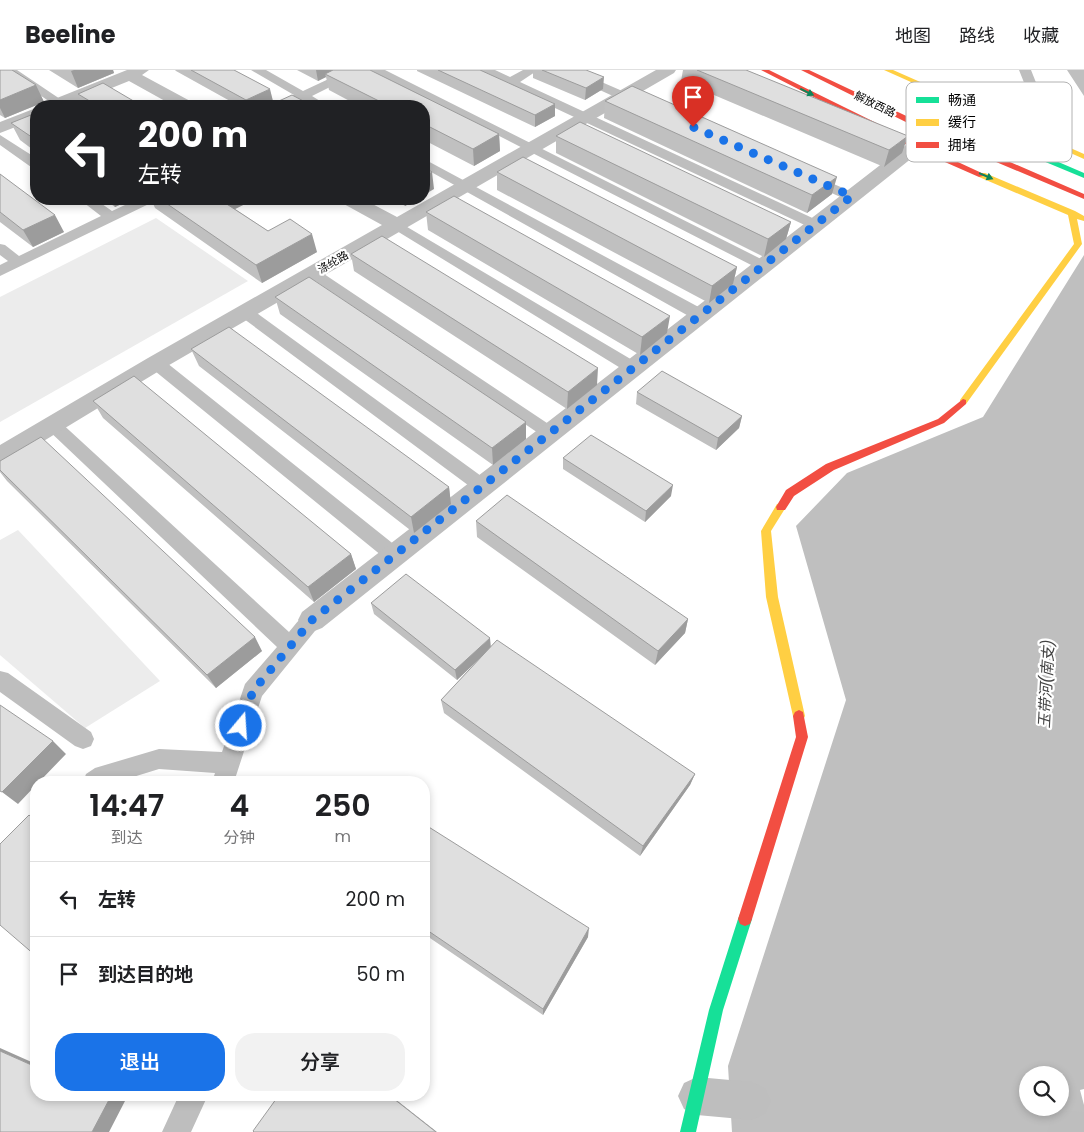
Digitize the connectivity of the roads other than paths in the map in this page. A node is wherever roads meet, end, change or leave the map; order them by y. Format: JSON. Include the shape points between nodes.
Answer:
{"nodes":[{"id":1,"x":8,"y":70,"type":"edge"},
{"id":2,"x":257,"y":70,"type":"edge"},
{"id":3,"x":358,"y":70,"type":"edge"},
{"id":4,"x":376,"y":70,"type":"edge"},
{"id":5,"x":409,"y":70,"type":"edge"},
{"id":6,"x":485,"y":70,"type":"edge"},
{"id":7,"x":532,"y":70,"type":"edge"},
{"id":8,"x":564,"y":70,"type":"edge"},
{"id":9,"x":668,"y":70,"type":"edge"},
{"id":10,"x":764,"y":70,"type":"edge"},
{"id":11,"x":804,"y":70,"type":"edge"},
{"id":12,"x":887,"y":70,"type":"edge"},
{"id":13,"x":1025,"y":70,"type":"edge"},
{"id":14,"x":131,"y":72,"type":"edge"},
{"id":15,"x":392,"y":78,"type":"junction"},
{"id":16,"x":510,"y":82,"type":"junction"},
{"id":17,"x":914,"y":82,"type":"edge"},
{"id":18,"x":1030,"y":82,"type":"edge"},
{"id":19,"x":303,"y":96,"type":"junction"},
{"id":20,"x":623,"y":96,"type":"junction"},
{"id":21,"x":50,"y":100,"type":"edge"},
{"id":22,"x":68,"y":100,"type":"edge"},
{"id":23,"x":176,"y":100,"type":"edge"},
{"id":24,"x":294,"y":100,"type":"edge"},
{"id":25,"x":311,"y":100,"type":"edge"},
{"id":26,"x":649,"y":108,"type":"edge"},
{"id":27,"x":30,"y":116,"type":"edge"},
{"id":28,"x":586,"y":117,"type":"junction"},
{"id":29,"x":906,"y":119,"type":"edge"},
{"id":30,"x":0,"y":128,"type":"edge"},
{"id":31,"x":0,"y":139,"type":"edge"},
{"id":32,"x":906,"y":141,"type":"edge"},
{"id":33,"x":531,"y":148,"type":"junction"},
{"id":34,"x":1072,"y":152,"type":"edge"},
{"id":35,"x":906,"y":154,"type":"edge"},
{"id":36,"x":1084,"y":157,"type":"edge"},
{"id":37,"x":30,"y":160,"type":"edge"},
{"id":38,"x":953,"y":162,"type":"edge"},
{"id":39,"x":1002,"y":162,"type":"edge"},
{"id":40,"x":1050,"y":162,"type":"edge"},
{"id":41,"x":430,"y":166,"type":"edge"},
{"id":42,"x":799,"y":173,"type":"edge"},
{"id":43,"x":1084,"y":176,"type":"edge"},
{"id":44,"x":466,"y":186,"type":"junction"},
{"id":45,"x":852,"y":196,"type":"junction"},
{"id":46,"x":1084,"y":197,"type":"edge"},
{"id":47,"x":94,"y":205,"type":"edge"},
{"id":48,"x":136,"y":205,"type":"edge"},
{"id":49,"x":360,"y":205,"type":"edge"},
{"id":50,"x":1072,"y":214,"type":"junction"},
{"id":51,"x":111,"y":217,"type":"junction"},
{"id":52,"x":1084,"y":218,"type":"edge"},
{"id":53,"x":816,"y":225,"type":"junction"},
{"id":54,"x":397,"y":226,"type":"junction"},
{"id":55,"x":0,"y":248,"type":"edge"},
{"id":56,"x":18,"y":262,"type":"junction"},
{"id":57,"x":764,"y":266,"type":"junction"},
{"id":58,"x":0,"y":271,"type":"edge"},
{"id":59,"x":313,"y":273,"type":"junction"},
{"id":60,"x":245,"y":312,"type":"junction"},
{"id":61,"x":700,"y":315,"type":"junction"},
{"id":62,"x":156,"y":362,"type":"junction"},
{"id":63,"x":633,"y":368,"type":"junction"},
{"id":64,"x":52,"y":424,"type":"junction"},
{"id":65,"x":550,"y":433,"type":"junction"},
{"id":66,"x":0,"y":456,"type":"edge"},
{"id":67,"x":482,"y":486,"type":"junction"},
{"id":68,"x":394,"y":555,"type":"junction"},
{"id":69,"x":312,"y":620,"type":"joint"},
{"id":70,"x":290,"y":646,"type":"junction"},
{"id":71,"x":0,"y":680,"type":"edge"},
{"id":72,"x":83,"y":739,"type":"dead end"},
{"id":73,"x":226,"y":773,"type":"edge"},
{"id":74,"x":103,"y":776,"type":"edge"},
{"id":75,"x":697,"y":1096,"type":"junction"},
{"id":76,"x":191,"y":1101,"type":"edge"},
{"id":77,"x":752,"y":1101,"type":"dead end"},
{"id":78,"x":176,"y":1132,"type":"edge"},
{"id":79,"x":688,"y":1132,"type":"edge"}],
"edges":[{"from":1,"to":21,"type":"lane"},
{"from":2,"to":19,"type":"lane"},
{"from":3,"to":19,"type":"lane"},
{"from":4,"to":15,"type":"lane"},
{"from":5,"to":15,"type":"lane"},
{"from":6,"to":16,"type":"lane"},
{"from":7,"to":16,"type":"lane"},
{"from":8,"to":20,"type":"lane"},
{"from":9,"to":20,"type":"street","name":"涤纶路"},
{"from":10,"to":32,"type":"main road","one_way":true},
{"from":11,"to":29,"type":"main road","name":"解放西路"},
{"from":12,"to":17,"type":"main road"},
{"from":13,"to":18,"type":"lane"},
{"from":14,"to":22,"type":"street"},
{"from":14,"to":23,"type":"street"},
{"from":15,"to":33,"type":"lane"},
{"from":16,"to":28,"type":"lane"},
{"from":19,"to":24,"type":"lane"},
{"from":19,"to":25,"type":"lane"},
{"from":20,"to":26,"type":"lane"},
{"from":20,"to":28,"type":"street","name":"涤纶路"},
{"from":27,"to":30,"type":"street"},
{"from":28,"to":33,"type":"street","name":"涤纶路"},
{"from":28,"to":53,"type":"lane"},
{"from":31,"to":37,"type":"lane"},
{"from":33,"to":44,"type":"street","name":"涤纶路"},
{"from":33,"to":57,"type":"lane"},
{"from":34,"to":36,"type":"main road"},
{"from":35,"to":45,"type":"street"},
{"from":38,"to":50,"type":"main road","one_way":true},
{"from":39,"to":46,"type":"main road","name":"解放西路"},
{"from":40,"to":43,"type":"main road"},
{"from":41,"to":44,"type":"lane"},
{"from":42,"to":45,"type":"lane"},
{"from":44,"to":54,"type":"street","name":"涤纶路"},
{"from":44,"to":61,"type":"lane"},
{"from":45,"to":53,"type":"street"},
{"from":47,"to":51,"type":"lane"},
{"from":48,"to":51,"type":"lane"},
{"from":49,"to":54,"type":"street"},
{"from":50,"to":52,"type":"main road"},
{"from":50,"to":75,"type":"main road","via":[[1078,244],[962,404],[941,421],[830,467],[790,493],[766,530],[772,597],[802,737],[716,1010]]},
{"from":51,"to":56,"type":"lane"},
{"from":53,"to":57,"type":"street"},
{"from":54,"to":59,"type":"street","name":"涤纶路"},
{"from":54,"to":63,"type":"lane"},
{"from":55,"to":56,"type":"lane"},
{"from":56,"to":58,"type":"lane"},
{"from":57,"to":61,"type":"street"},
{"from":59,"to":60,"type":"street","name":"涤纶路"},
{"from":59,"to":65,"type":"lane"},
{"from":60,"to":62,"type":"street","name":"涤纶路"},
{"from":60,"to":67,"type":"lane"},
{"from":61,"to":63,"type":"street"},
{"from":62,"to":64,"type":"street","name":"涤纶路"},
{"from":62,"to":68,"type":"lane"},
{"from":63,"to":65,"type":"street"},
{"from":64,"to":66,"type":"street","name":"涤纶路"},
{"from":64,"to":70,"type":"lane"},
{"from":65,"to":67,"type":"street"},
{"from":67,"to":68,"type":"street"},
{"from":68,"to":69,"type":"street"},
{"from":69,"to":70,"type":"lane"},
{"from":70,"to":73,"type":"lane","via":[[253,691]]},
{"from":71,"to":72,"type":"lane"},
{"from":73,"to":74,"type":"lane","via":[[159,759]]},
{"from":75,"to":77,"type":"street"},
{"from":75,"to":79,"type":"main road"},
{"from":76,"to":78,"type":"lane"}]}
